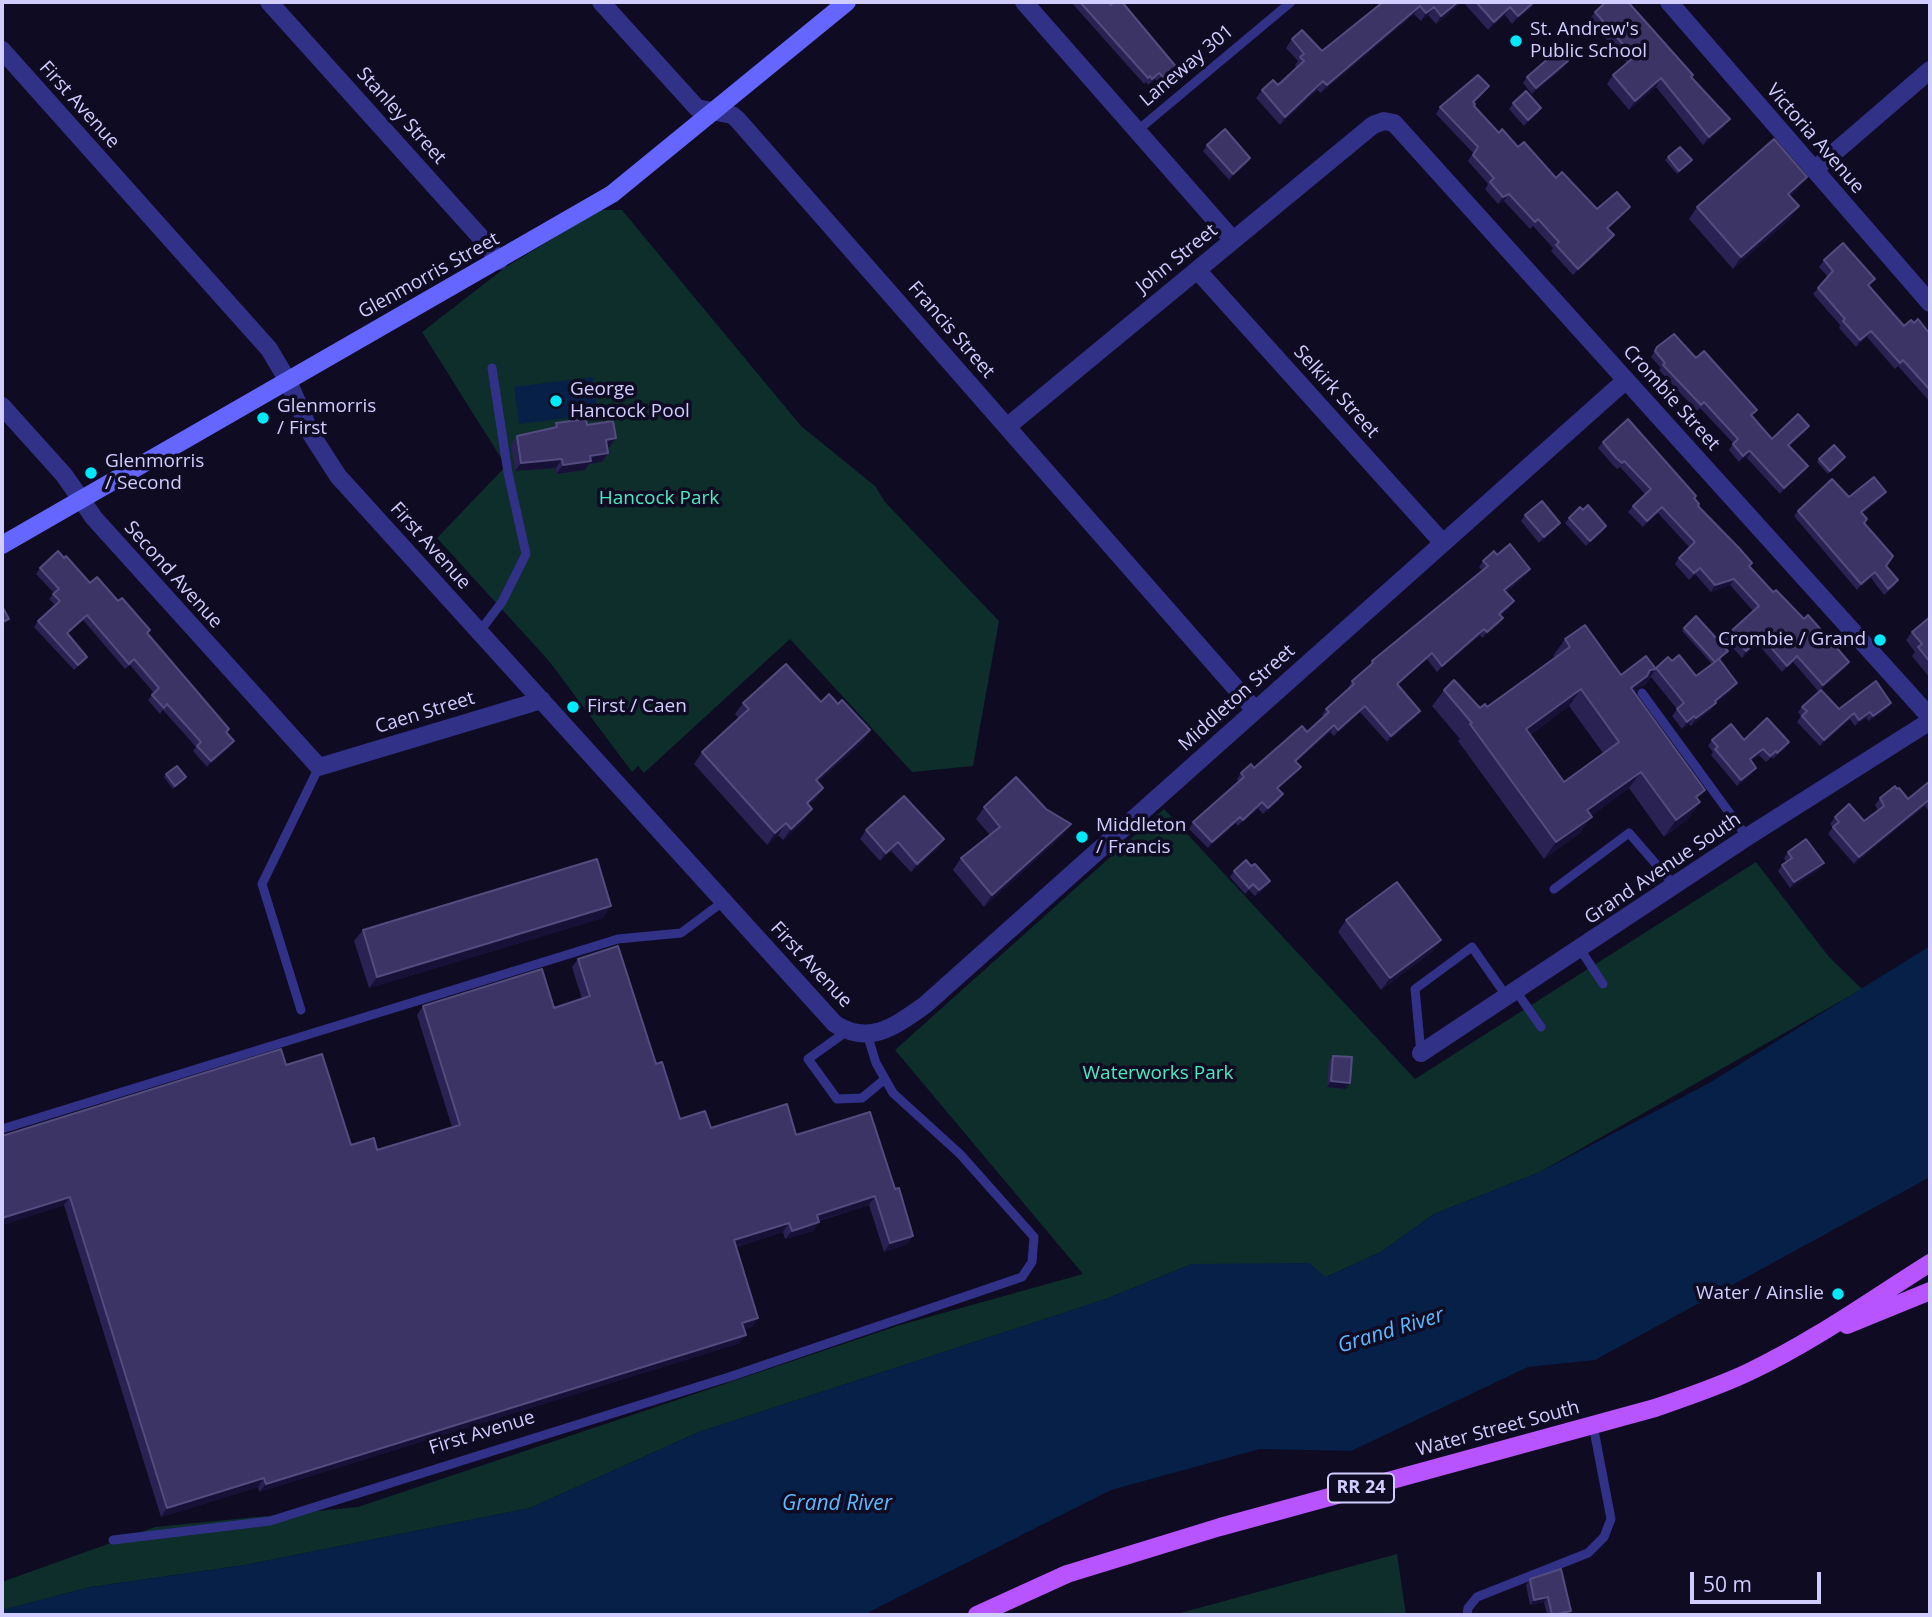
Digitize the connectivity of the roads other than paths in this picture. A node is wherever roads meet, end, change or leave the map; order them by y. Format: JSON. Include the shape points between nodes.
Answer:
{"nodes":[{"id":1,"x":269,"y":2,"type":"edge"},
{"id":2,"x":601,"y":2,"type":"edge"},
{"id":3,"x":847,"y":2,"type":"edge"},
{"id":4,"x":1024,"y":2,"type":"edge"},
{"id":5,"x":1292,"y":2,"type":"edge"},
{"id":6,"x":1669,"y":2,"type":"edge"},
{"id":7,"x":2,"y":50,"type":"edge"},
{"id":8,"x":1930,"y":70,"type":"edge"},
{"id":9,"x":715,"y":111,"type":"junction"},
{"id":10,"x":1373,"y":125,"type":"joint"},
{"id":11,"x":1138,"y":130,"type":"junction"},
{"id":12,"x":1814,"y":170,"type":"junction"},
{"id":13,"x":1233,"y":240,"type":"junction"},
{"id":14,"x":499,"y":261,"type":"junction"},
{"id":15,"x":1197,"y":270,"type":"junction"},
{"id":16,"x":1930,"y":303,"type":"edge"},
{"id":17,"x":492,"y":368,"type":"dead end"},
{"id":18,"x":1626,"y":380,"type":"junction"},
{"id":19,"x":289,"y":381,"type":"junction"},
{"id":20,"x":2,"y":406,"type":"edge"},
{"id":21,"x":1008,"y":426,"type":"junction"},
{"id":22,"x":80,"y":499,"type":"junction"},
{"id":23,"x":1443,"y":543,"type":"junction"},
{"id":24,"x":2,"y":545,"type":"edge"},
{"id":25,"x":480,"y":631,"type":"junction"},
{"id":26,"x":1642,"y":693,"type":"edge"},
{"id":27,"x":542,"y":700,"type":"junction"},
{"id":28,"x":1255,"y":710,"type":"junction"},
{"id":29,"x":1930,"y":719,"type":"edge"},
{"id":30,"x":319,"y":767,"type":"junction"},
{"id":31,"x":1747,"y":837,"type":"junction"},
{"id":32,"x":1675,"y":886,"type":"junction"},
{"id":33,"x":1554,"y":889,"type":"dead end"},
{"id":34,"x":724,"y":901,"type":"junction"},
{"id":35,"x":1580,"y":949,"type":"junction"},
{"id":36,"x":1603,"y":984,"type":"dead end"},
{"id":37,"x":1512,"y":994,"type":"junction"},
{"id":38,"x":301,"y":1010,"type":"dead end"},
{"id":39,"x":1541,"y":1027,"type":"dead end"},
{"id":40,"x":846,"y":1031,"type":"junction"},
{"id":41,"x":867,"y":1034,"type":"junction"},
{"id":42,"x":1421,"y":1053,"type":"joint"},
{"id":43,"x":885,"y":1079,"type":"junction"},
{"id":44,"x":2,"y":1129,"type":"edge"},
{"id":45,"x":1930,"y":1263,"type":"edge"},
{"id":46,"x":1930,"y":1291,"type":"edge"},
{"id":47,"x":1805,"y":1342,"type":"junction"},
{"id":48,"x":1593,"y":1424,"type":"junction"},
{"id":49,"x":113,"y":1540,"type":"dead end"},
{"id":50,"x":977,"y":1615,"type":"edge"},
{"id":51,"x":1467,"y":1615,"type":"edge"}],
"edges":[{"from":1,"to":14,"type":"street","name":"Stanley Street"},
{"from":2,"to":9,"type":"street","name":"Francis Street","via":[[697,108]]},
{"from":3,"to":9,"type":"street","name":"Glenmorris Street"},
{"from":4,"to":11,"type":"street"},
{"from":5,"to":11,"type":"lane","name":"Laneway 301"},
{"from":6,"to":12,"type":"street","name":"Victoria Avenue"},
{"from":7,"to":19,"type":"street","name":"First Avenue","via":[[270,349]]},
{"from":8,"to":12,"type":"street"},
{"from":9,"to":14,"type":"street","name":"Glenmorris Street","via":[[612,194]]},
{"from":9,"to":21,"type":"street","name":"Francis Street","via":[[737,119]]},
{"from":10,"to":13,"type":"street","name":"John Street"},
{"from":10,"to":18,"type":"street","name":"Crombie Street","via":[[1394,123]]},
{"from":11,"to":13,"type":"street"},
{"from":12,"to":16,"type":"street","name":"Victoria Avenue"},
{"from":13,"to":15,"type":"street","name":"John Street"},
{"from":14,"to":19,"type":"street","name":"Glenmorris Street"},
{"from":15,"to":21,"type":"street","name":"John Street"},
{"from":15,"to":23,"type":"street","name":"Selkirk Street"},
{"from":17,"to":25,"type":"lane","via":[[526,554],[502,603]]},
{"from":18,"to":23,"type":"street","name":"Middleton Street"},
{"from":18,"to":29,"type":"street","name":"Crombie Street"},
{"from":19,"to":22,"type":"street","name":"Glenmorris Street"},
{"from":19,"to":25,"type":"street","name":"First Avenue","via":[[311,434],[338,475]]},
{"from":20,"to":22,"type":"street","name":"Second Avenue"},
{"from":21,"to":28,"type":"street","name":"Francis Street"},
{"from":22,"to":24,"type":"street","name":"Glenmorris Street"},
{"from":22,"to":30,"type":"street","name":"Second Avenue"},
{"from":23,"to":28,"type":"street","name":"Middleton Street"},
{"from":25,"to":27,"type":"street","name":"First Avenue"},
{"from":26,"to":31,"type":"lane"},
{"from":27,"to":30,"type":"street","name":"Caen Street"},
{"from":27,"to":34,"type":"street","name":"First Avenue"},
{"from":28,"to":41,"type":"street","name":"Middleton Street","via":[[925,1005],[890,1028]]},
{"from":29,"to":31,"type":"street","name":"Grand Avenue South"},
{"from":30,"to":38,"type":"lane","via":[[262,884]]},
{"from":31,"to":32,"type":"street","name":"Grand Avenue South"},
{"from":32,"to":33,"type":"lane","via":[[1629,833]]},
{"from":32,"to":35,"type":"street","name":"Grand Avenue South"},
{"from":34,"to":40,"type":"street","name":"First Avenue"},
{"from":34,"to":44,"type":"lane","via":[[681,933],[618,939]]},
{"from":35,"to":36,"type":"lane"},
{"from":35,"to":37,"type":"street","name":"Grand Avenue South"},
{"from":37,"to":39,"type":"lane"},
{"from":37,"to":42,"type":"street","name":"Grand Avenue South"},
{"from":37,"to":42,"type":"lane","via":[[1472,947],[1415,989]]},
{"from":40,"to":41,"type":"street","name":"First Avenue"},
{"from":40,"to":43,"type":"lane","via":[[808,1059],[837,1099],[862,1098]]},
{"from":41,"to":43,"type":"lane","name":"First Avenue"},
{"from":43,"to":49,"type":"lane","name":"First Avenue","via":[[893,1093],[960,1154],[1034,1237],[1032,1262],[1022,1277],[732,1377],[270,1521]]},
{"from":45,"to":47,"type":"main road","name":"Water Street South","number":"RR 24"},
{"from":46,"to":47,"type":"main road"},
{"from":47,"to":48,"type":"main road","name":"Water Street South","number":"RR 24","via":[[1703,1391]]},
{"from":48,"to":50,"type":"main road","name":"Water Street South","number":"RR 24","via":[[1067,1574]]},
{"from":48,"to":51,"type":"lane","via":[[1611,1519],[1604,1537],[1588,1553],[1478,1597]]}]}
